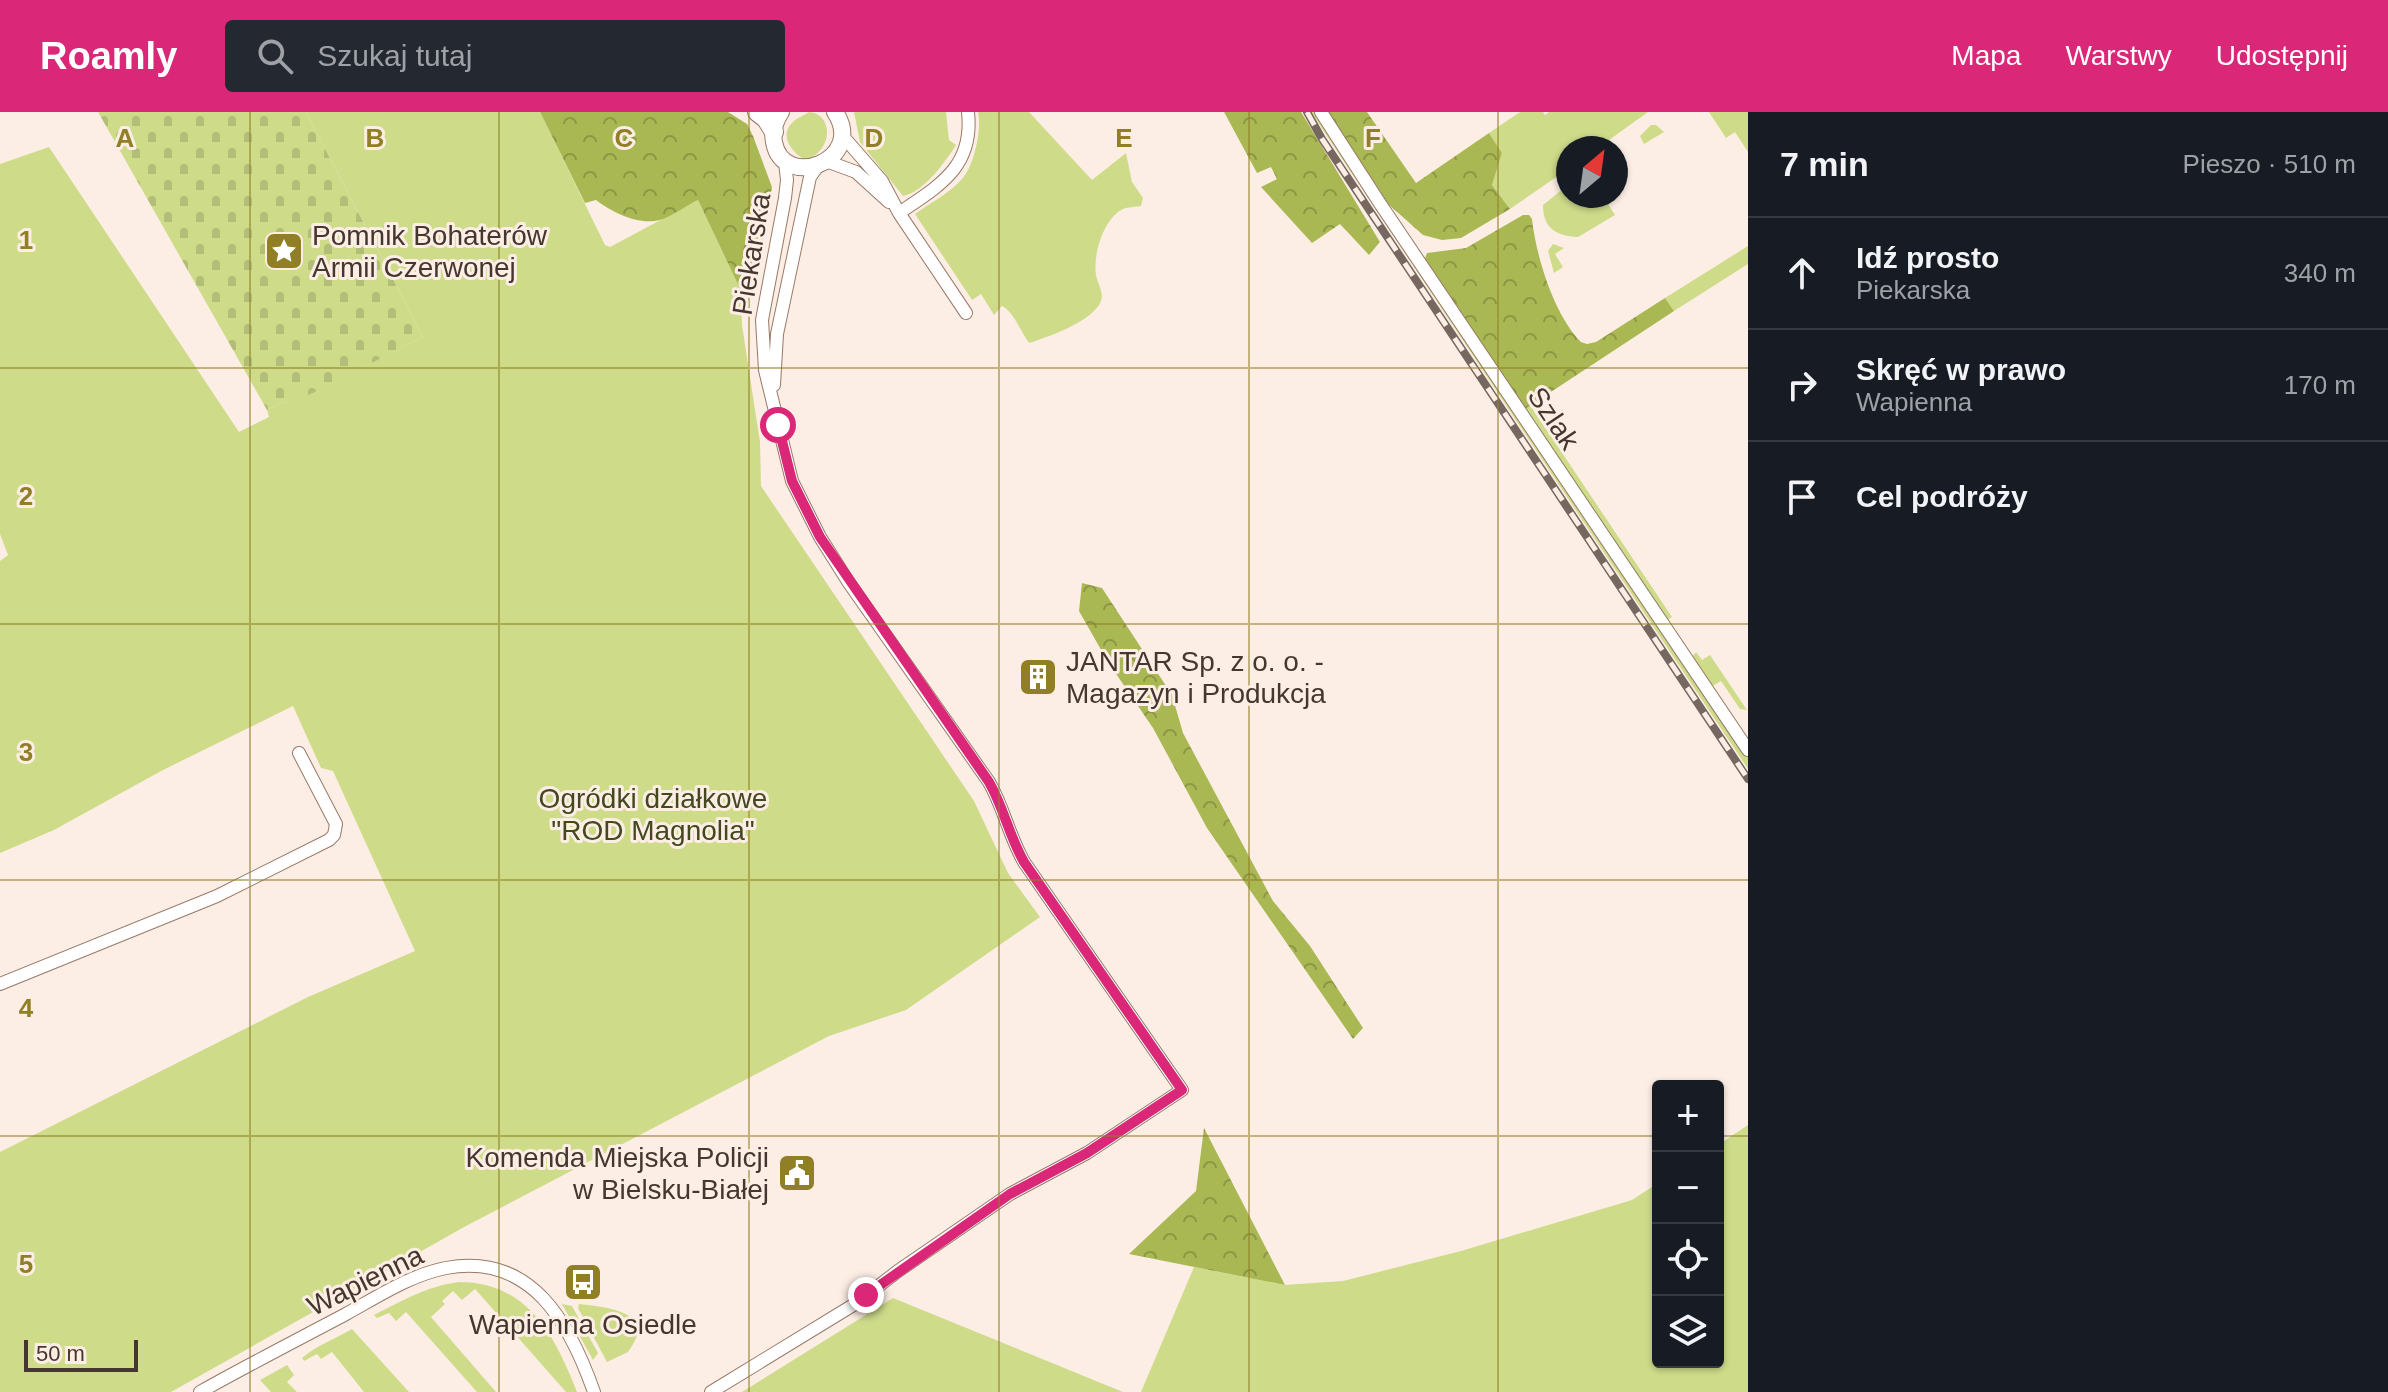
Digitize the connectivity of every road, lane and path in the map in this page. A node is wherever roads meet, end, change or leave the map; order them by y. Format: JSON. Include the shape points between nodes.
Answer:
{"nodes":[{"id":1,"x":757,"y":112,"type":"edge"},
{"id":2,"x":781,"y":112,"type":"edge"},
{"id":3,"x":835,"y":112,"type":"edge"},
{"id":4,"x":968,"y":112,"type":"edge"},
{"id":5,"x":1321,"y":112,"type":"edge"},
{"id":6,"x":774,"y":132,"type":"junction"},
{"id":7,"x":841,"y":134,"type":"junction"},
{"id":8,"x":785,"y":162,"type":"junction"},
{"id":9,"x":822,"y":163,"type":"junction"},
{"id":10,"x":899,"y":213,"type":"junction"},
{"id":11,"x":966,"y":313,"type":"dead end"},
{"id":12,"x":773,"y":400,"type":"junction"},
{"id":13,"x":1748,"y":750,"type":"edge"},
{"id":14,"x":299,"y":753,"type":"dead end"},
{"id":15,"x":0,"y":984,"type":"edge"},
{"id":16,"x":200,"y":1392,"type":"edge"},
{"id":17,"x":594,"y":1392,"type":"edge"},
{"id":18,"x":711,"y":1392,"type":"edge"}],
"edges":[{"from":1,"to":6,"type":"main road"},
{"from":2,"to":6,"type":"street"},
{"from":3,"to":7,"type":"street"},
{"from":4,"to":10,"type":"street","via":[[967,150],[958,165]]},
{"from":5,"to":13,"type":"street","name":"Szlak"},
{"from":6,"to":8,"type":"street","via":[[774,145]]},
{"from":7,"to":9,"type":"street","via":[[839,149]]},
{"from":7,"to":10,"type":"street","via":[[874,169]]},
{"from":8,"to":9,"type":"street","via":[[797,167]]},
{"from":8,"to":12,"type":"street","name":"Piekarska","via":[[785,198],[762,320]]},
{"from":9,"to":10,"type":"street","via":[[856,172]]},
{"from":9,"to":12,"type":"street","name":"Piekarska","via":[[810,177],[777,334]]},
{"from":10,"to":11,"type":"street"},
{"from":12,"to":18,"type":"street","name":"Piekarska","via":[[792,481],[820,537],[989,782],[1024,862],[1182,1090],[1087,1153],[1010,1194],[855,1304]]},
{"from":14,"to":15,"type":"street","via":[[336,824],[329,840],[217,896]]},
{"from":16,"to":17,"type":"street","name":"Wapienna","via":[[399,1286],[445,1268],[466,1266],[511,1275],[542,1297],[572,1335]]}]}
